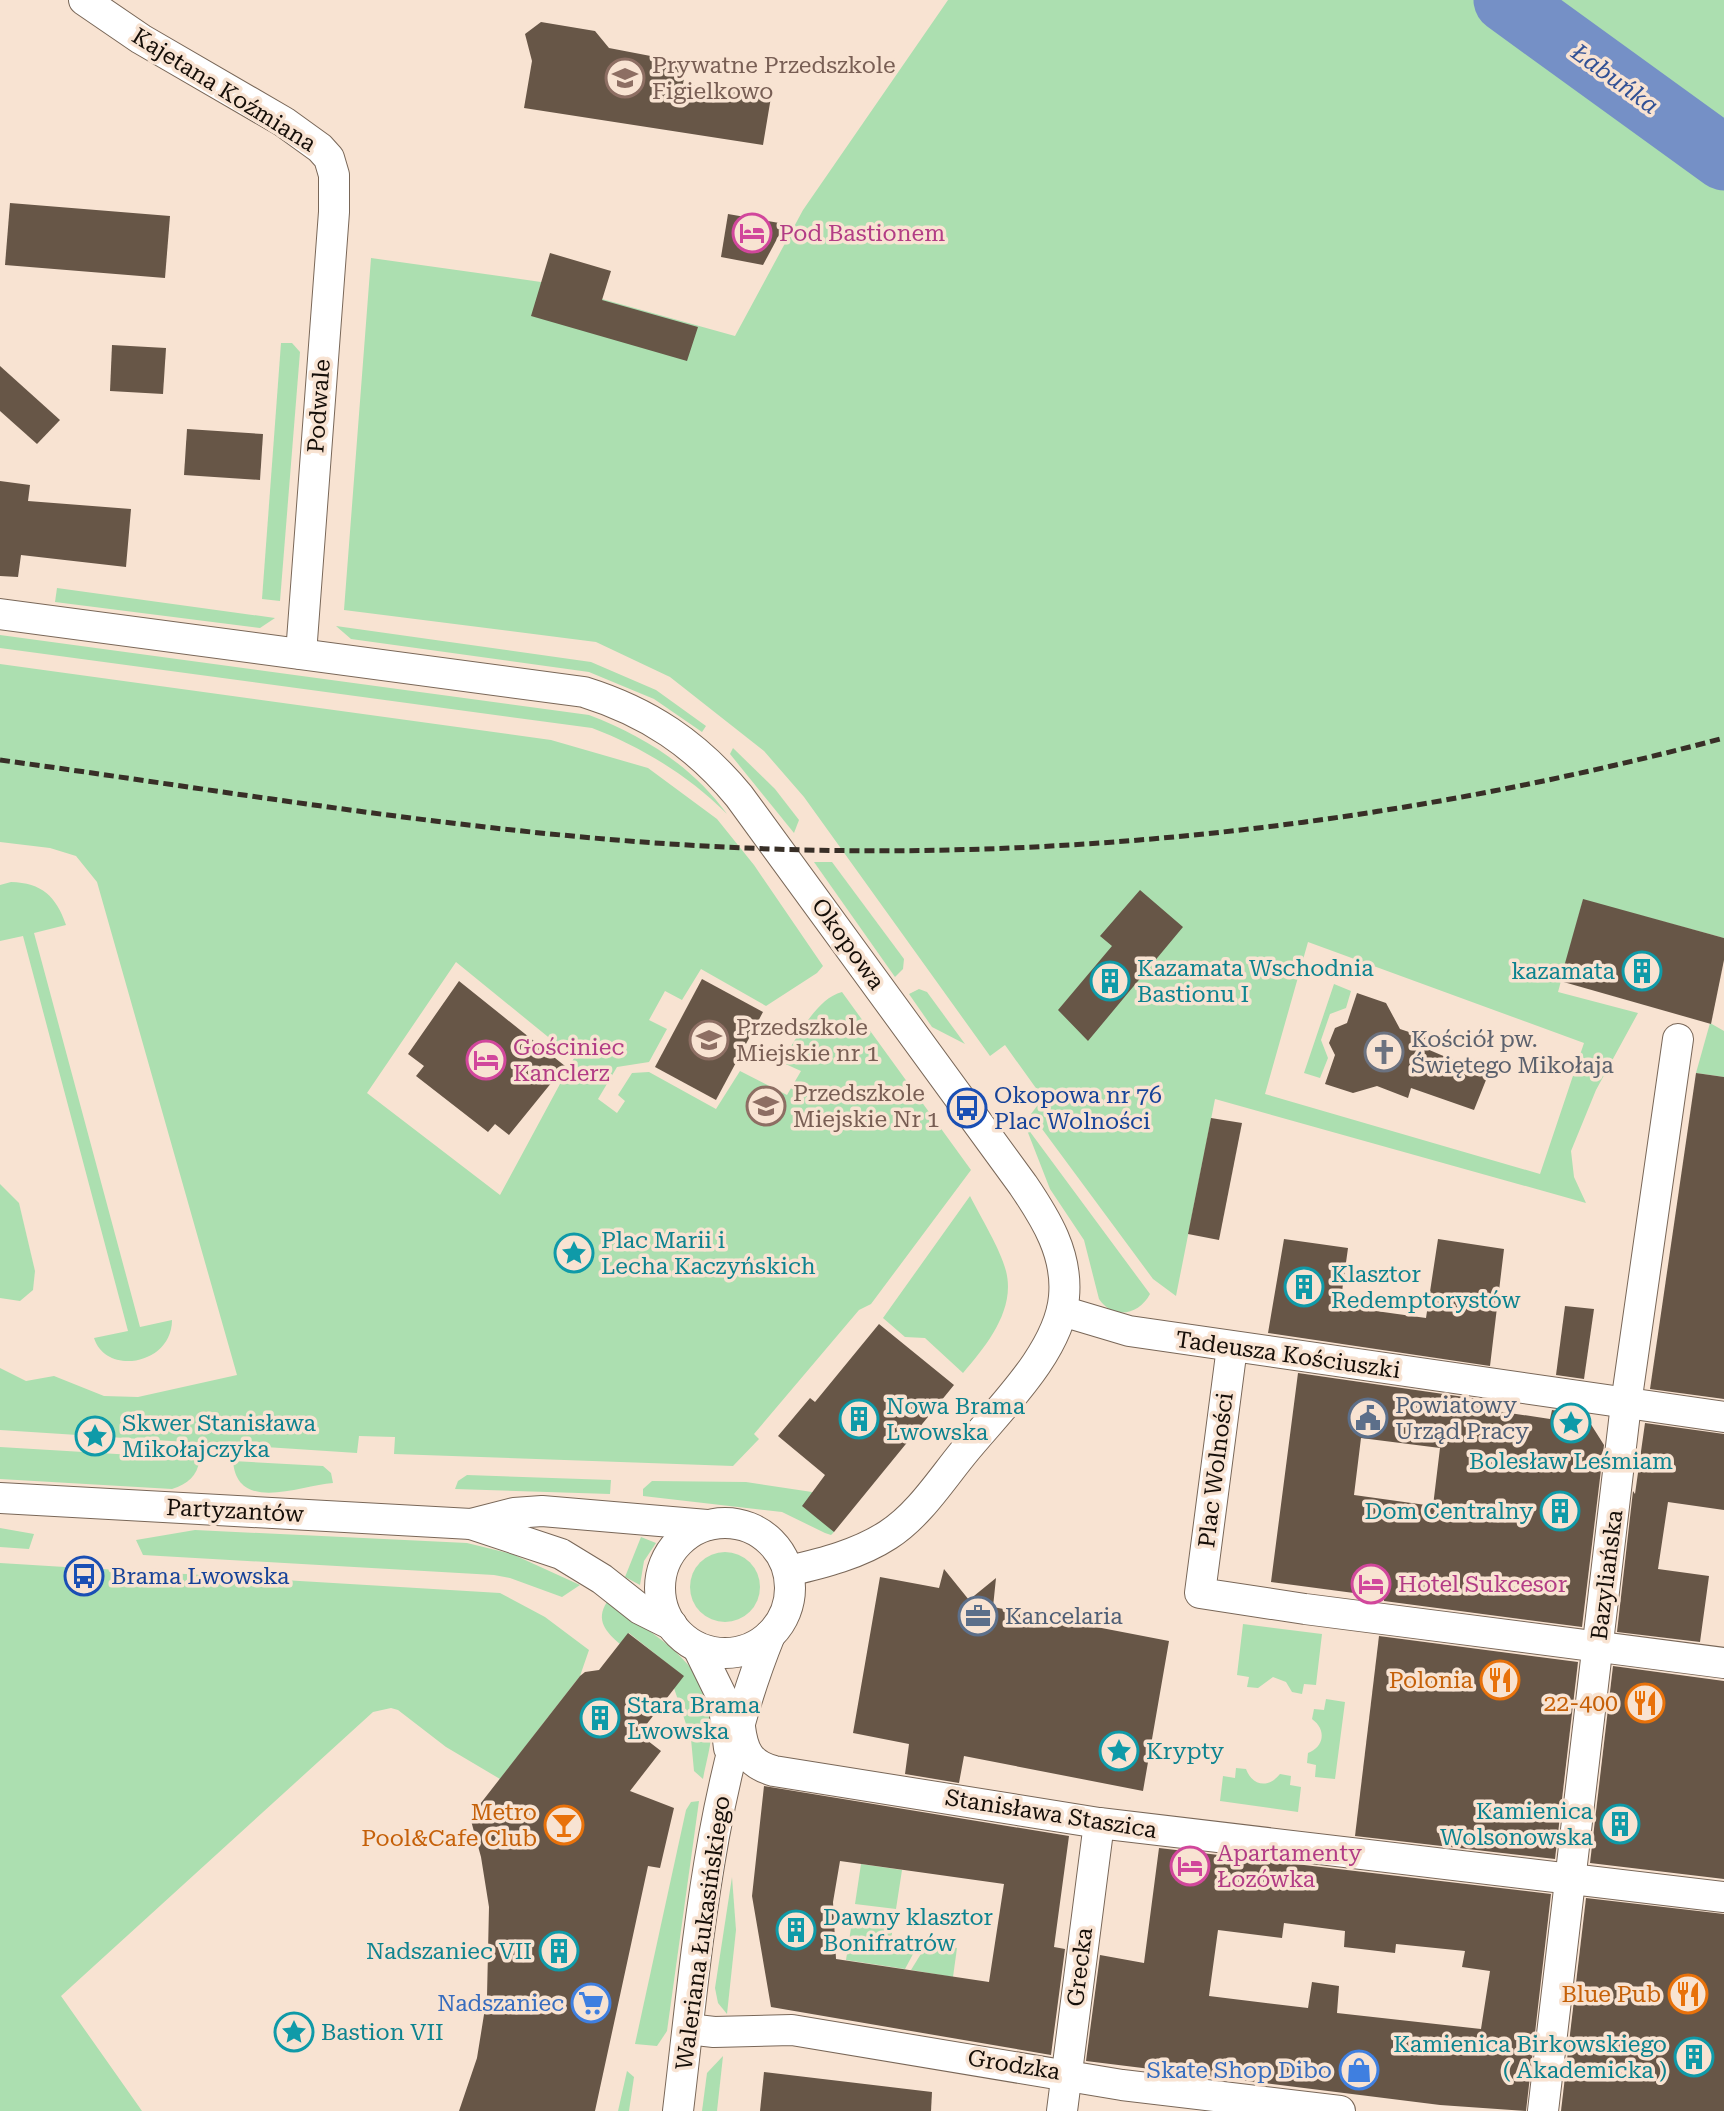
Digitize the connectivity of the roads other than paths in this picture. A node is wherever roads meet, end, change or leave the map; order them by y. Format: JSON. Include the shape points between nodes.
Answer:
{"nodes":[{"id":1,"x":84,"y":0,"type":"edge"},
{"id":2,"x":329,"y":158,"type":"joint"},
{"id":3,"x":0,"y":614,"type":"edge"},
{"id":4,"x":301,"y":654,"type":"junction"},
{"id":5,"x":1678,"y":1039,"type":"dead end"},
{"id":6,"x":1062,"y":1311,"type":"junction"},
{"id":7,"x":1232,"y":1347,"type":"junction"},
{"id":8,"x":1626,"y":1404,"type":"junction"},
{"id":9,"x":1724,"y":1417,"type":"edge"},
{"id":10,"x":0,"y":1498,"type":"edge"},
{"id":11,"x":471,"y":1524,"type":"junction"},
{"id":12,"x":707,"y":1525,"type":"junction"},
{"id":13,"x":789,"y":1571,"type":"junction"},
{"id":14,"x":671,"y":1625,"type":"junction"},
{"id":15,"x":771,"y":1635,"type":"junction"},
{"id":16,"x":1598,"y":1646,"type":"junction"},
{"id":17,"x":698,"y":1648,"type":"junction"},
{"id":18,"x":1724,"y":1663,"type":"edge"},
{"id":19,"x":740,"y":1727,"type":"junction"},
{"id":20,"x":730,"y":1755,"type":"junction"},
{"id":21,"x":1099,"y":1823,"type":"junction"},
{"id":22,"x":1570,"y":1880,"type":"junction"},
{"id":23,"x":1724,"y":1897,"type":"edge"},
{"id":24,"x":688,"y":2029,"type":"junction"},
{"id":25,"x":1066,"y":2074,"type":"junction"},
{"id":26,"x":678,"y":2111,"type":"edge"},
{"id":27,"x":1062,"y":2111,"type":"edge"},
{"id":28,"x":1340,"y":2111,"type":"edge"},
{"id":29,"x":1543,"y":2111,"type":"edge"}],
"edges":[{"from":1,"to":2,"type":"street","name":"Kajetana Koźmiana","via":[[168,56],[284,122]]},
{"from":2,"to":4,"type":"street","name":"Podwale","via":[[334,212]]},
{"from":3,"to":4,"type":"street","name":"Okopowa"},
{"from":4,"to":6,"type":"street","name":"Okopowa","via":[[584,692],[641,713],[693,746],[760,822],[1023,1185],[1048,1226],[1064,1265]]},
{"from":5,"to":8,"type":"street","name":"Bazyliańska"},
{"from":6,"to":7,"type":"street","name":"Tadeusza Kościuszki","via":[[1129,1331]]},
{"from":6,"to":13,"type":"street","name":"Okopowa","via":[[1048,1343],[1024,1378],[901,1525],[856,1551]]},
{"from":7,"to":8,"type":"street","name":"Tadeusza Kościuszki"},
{"from":7,"to":16,"type":"street","name":"Plac Wolności","via":[[1200,1592]]},
{"from":8,"to":9,"type":"street","name":"Tadeusza Kościuszki"},
{"from":8,"to":16,"type":"street","name":"Bazyliańska"},
{"from":10,"to":11,"type":"street","name":"Partyzantów"},
{"from":11,"to":12,"type":"street","name":"Partyzantów","via":[[542,1511]]},
{"from":11,"to":14,"type":"street","name":"Partyzantów","via":[[561,1554]]},
{"from":12,"to":13,"type":"street","via":[[741,1524],[757,1531],[777,1548]]},
{"from":12,"to":14,"type":"street","via":[[691,1532],[667,1558],[660,1592]]},
{"from":13,"to":15,"type":"street","via":[[788,1605]]},
{"from":14,"to":17,"type":"street"},
{"from":15,"to":17,"type":"street","via":[[736,1653]]},
{"from":15,"to":19,"type":"street","name":"Waleriana Łukasińskiego"},
{"from":16,"to":18,"type":"street"},
{"from":16,"to":22,"type":"street","name":"Bazyliańska"},
{"from":17,"to":20,"type":"street","name":"Waleriana Łukasińskiego","via":[[723,1699]]},
{"from":19,"to":20,"type":"street","name":"Waleriana Łukasińskiego"},
{"from":19,"to":21,"type":"street","name":"Stanisława Staszica","via":[[742,1746],[758,1766]]},
{"from":20,"to":24,"type":"street","name":"Waleriana Łukasińskiego"},
{"from":21,"to":22,"type":"street","name":"Stanisława Staszica"},
{"from":21,"to":25,"type":"street","name":"Grecka"},
{"from":22,"to":23,"type":"street","name":"Stanisława Staszica"},
{"from":22,"to":29,"type":"street","name":"Bazyliańska"},
{"from":24,"to":25,"type":"street","name":"Grodzka","via":[[792,2030]]},
{"from":24,"to":26,"type":"street","name":"Waleriana Łukasińskiego"},
{"from":25,"to":27,"type":"street","name":"Grecka"},
{"from":25,"to":28,"type":"street","name":"Grodzka"}]}
